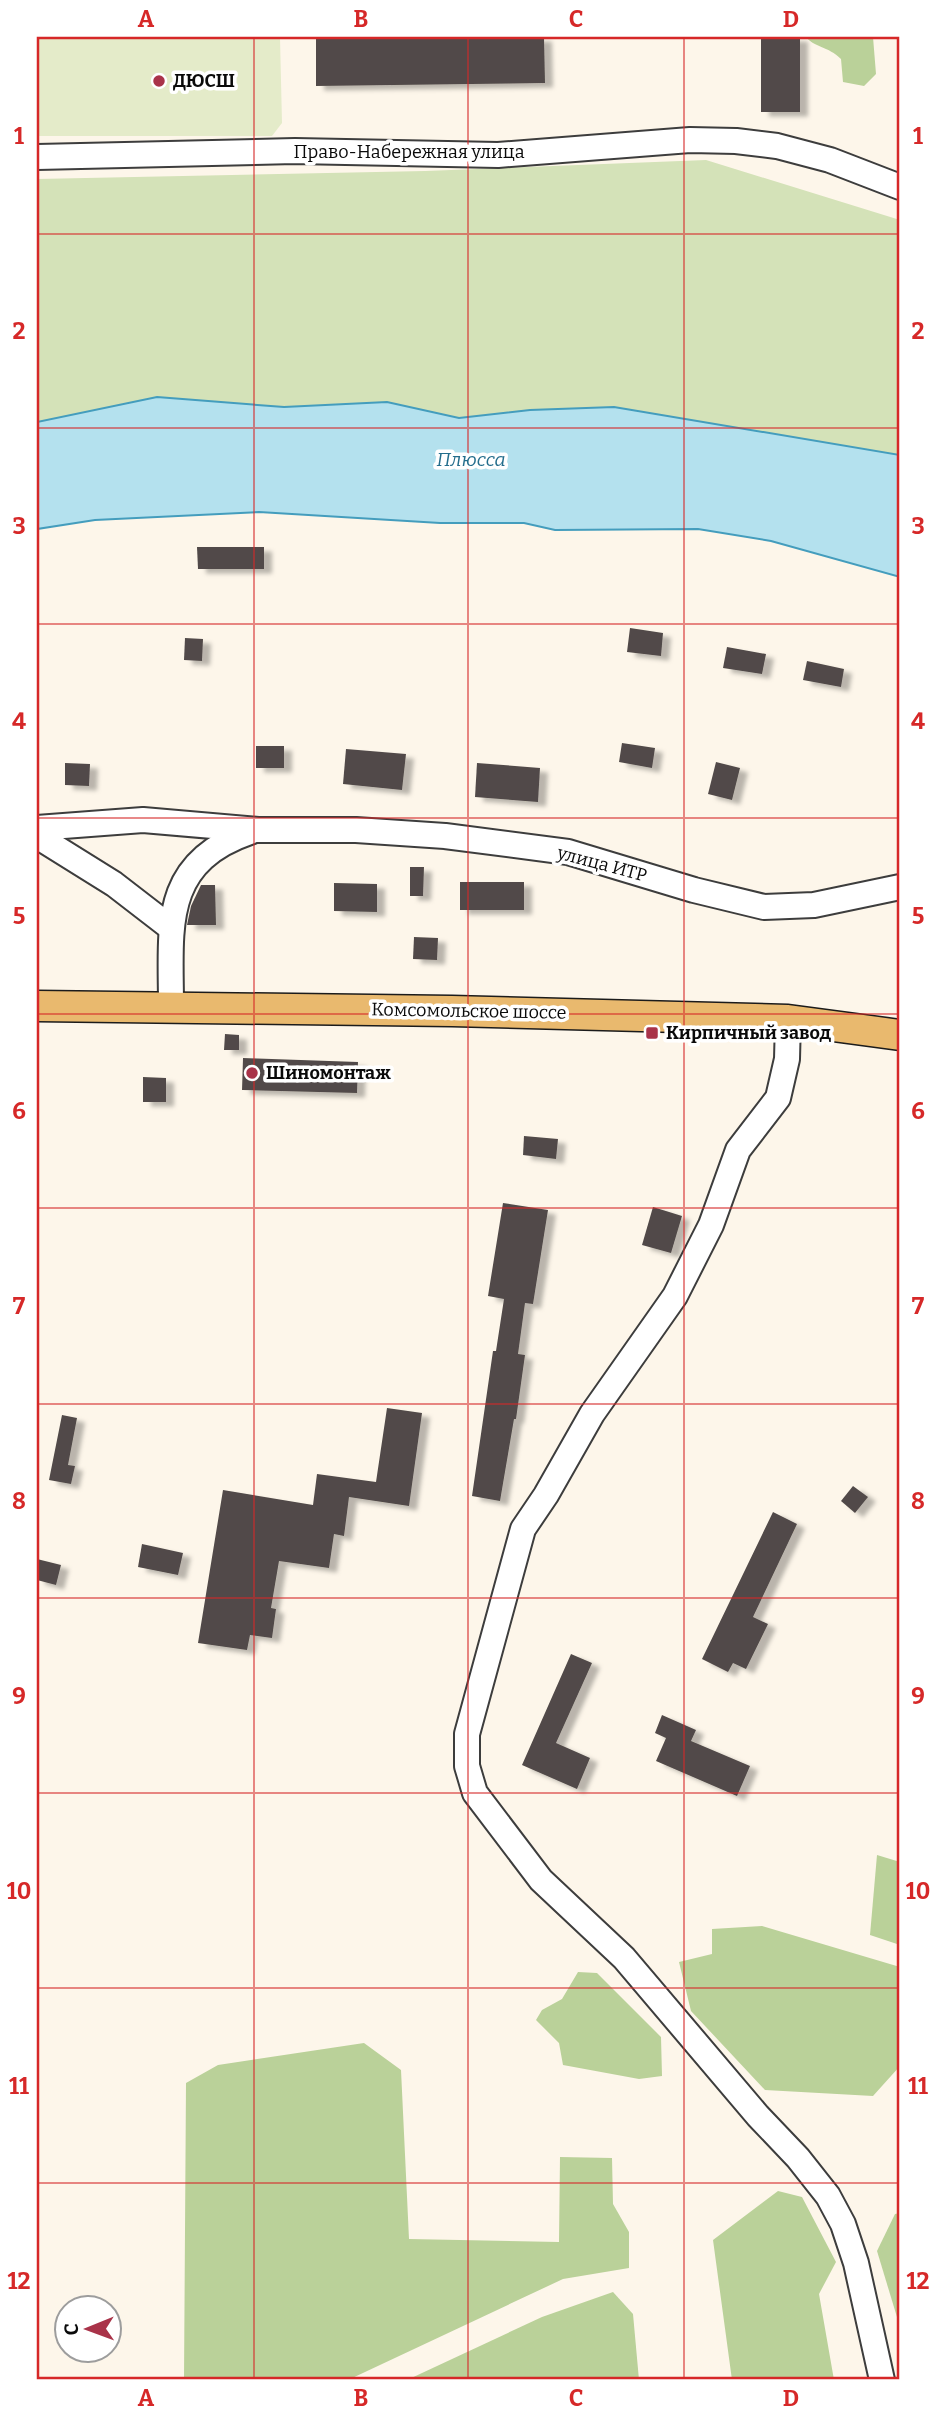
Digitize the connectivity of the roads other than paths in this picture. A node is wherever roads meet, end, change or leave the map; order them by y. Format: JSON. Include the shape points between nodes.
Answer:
{"nodes":[{"id":1,"x":37,"y":157,"type":"edge"},
{"id":2,"x":900,"y":187,"type":"edge"},
{"id":3,"x":37,"y":828,"type":"edge"},
{"id":4,"x":258,"y":830,"type":"junction"},
{"id":5,"x":37,"y":836,"type":"edge"},
{"id":6,"x":900,"y":887,"type":"edge"},
{"id":7,"x":171,"y":930,"type":"junction"},
{"id":8,"x":37,"y":1006,"type":"edge"},
{"id":9,"x":171,"y":1007,"type":"junction"},
{"id":10,"x":788,"y":1020,"type":"junction"},
{"id":11,"x":900,"y":1035,"type":"edge"},
{"id":12,"x":881,"y":2380,"type":"edge"}],
"edges":[{"from":1,"to":2,"type":"street","name":"Право-Набережная улица","via":[[295,150],[498,155],[690,140],[736,141],[830,160]]},
{"from":3,"to":4,"type":"street","name":"улица ИТР","via":[[144,820]]},
{"from":4,"to":6,"type":"street","name":"улица ИТР","via":[[432,835],[568,852],[764,907],[814,905]]},
{"from":4,"to":7,"type":"street","name":"улица ИТР","via":[[227,840],[201,858],[184,881]]},
{"from":5,"to":7,"type":"street","via":[[114,884]]},
{"from":7,"to":9,"type":"street","name":"улица ИТР"},
{"from":8,"to":9,"type":"main road","name":"Комсомольское шоссе"},
{"from":9,"to":10,"type":"main road","name":"Комсомольское шоссе"},
{"from":10,"to":11,"type":"main road","name":"Комсомольское шоссе"},
{"from":10,"to":12,"type":"street","via":[[787,1059],[778,1098],[738,1150],[711,1225],[675,1296],[592,1414],[523,1529],[467,1734],[467,1766],[475,1793],[541,1880],[624,1958],[828,2196],[856,2263]]}]}
